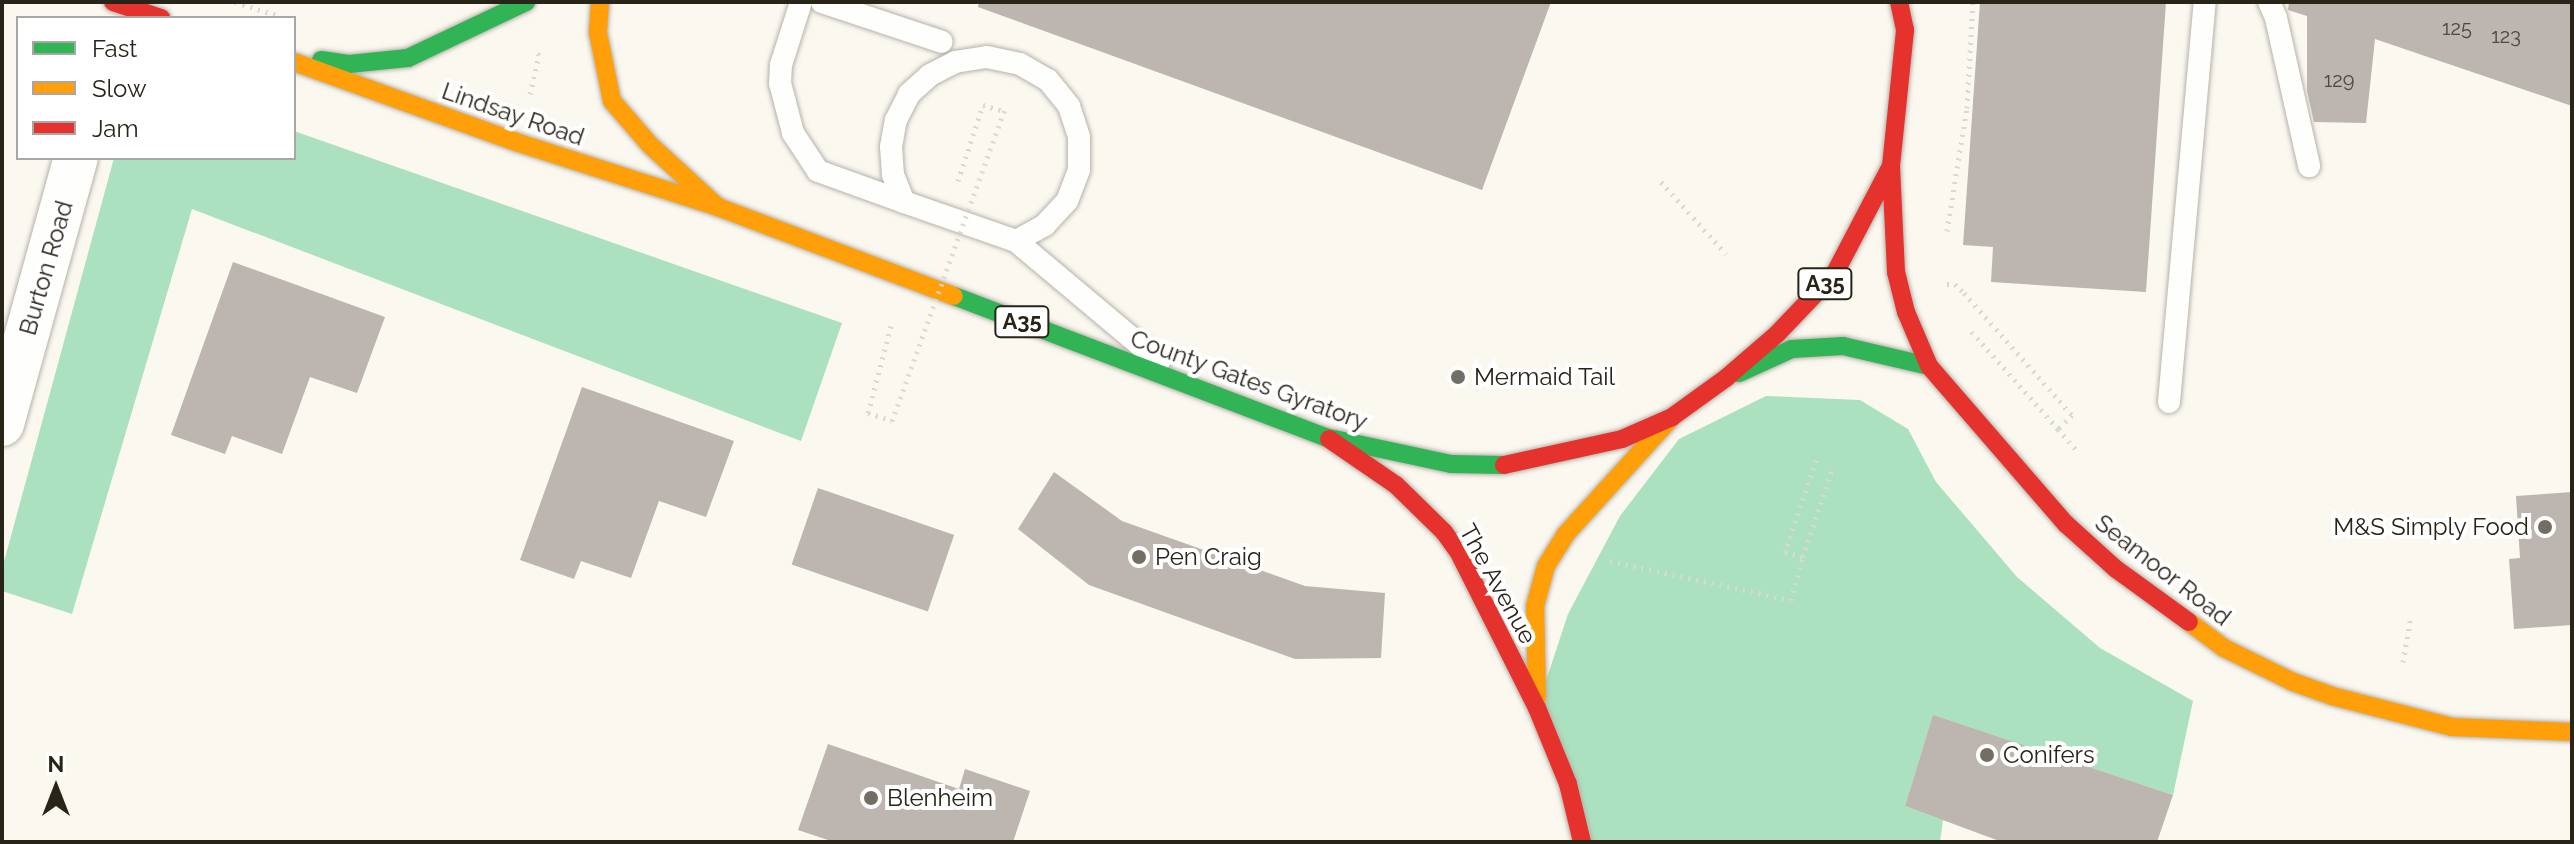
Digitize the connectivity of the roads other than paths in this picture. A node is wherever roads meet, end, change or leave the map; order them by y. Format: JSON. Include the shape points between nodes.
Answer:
{"nodes":[{"id":1,"x":600,"y":2,"type":"edge"},
{"id":2,"x":801,"y":2,"type":"edge"},
{"id":3,"x":822,"y":2,"type":"edge"},
{"id":4,"x":1899,"y":2,"type":"edge"},
{"id":5,"x":2205,"y":2,"type":"edge"},
{"id":6,"x":2269,"y":2,"type":"edge"},
{"id":7,"x":518,"y":6,"type":"edge"},
{"id":8,"x":117,"y":8,"type":"edge"},
{"id":9,"x":152,"y":16,"type":"edge"},
{"id":10,"x":942,"y":42,"type":"dead end"},
{"id":11,"x":296,"y":59,"type":"edge"},
{"id":12,"x":296,"y":60,"type":"edge"},
{"id":13,"x":75,"y":160,"type":"edge"},
{"id":14,"x":1891,"y":166,"type":"junction"},
{"id":15,"x":2309,"y":166,"type":"dead end"},
{"id":16,"x":904,"y":202,"type":"junction"},
{"id":17,"x":718,"y":207,"type":"junction"},
{"id":18,"x":1016,"y":241,"type":"junction"},
{"id":19,"x":1929,"y":366,"type":"junction"},
{"id":20,"x":1726,"y":378,"type":"junction"},
{"id":21,"x":1188,"y":385,"type":"junction"},
{"id":22,"x":2169,"y":402,"type":"dead end"},
{"id":23,"x":1672,"y":417,"type":"junction"},
{"id":24,"x":2,"y":424,"type":"edge"},
{"id":25,"x":1325,"y":437,"type":"junction"},
{"id":26,"x":1537,"y":708,"type":"junction"},
{"id":27,"x":2572,"y":732,"type":"edge"},
{"id":28,"x":1582,"y":842,"type":"edge"}],
"edges":[{"from":1,"to":17,"type":"main road","name":"County Gates Gyratory","number":"A35","via":[[598,33],[612,101],[650,145]]},
{"from":2,"to":16,"type":"lane","via":[[781,65],[783,101],[793,133],[818,171]]},
{"from":3,"to":10,"type":"lane"},
{"from":4,"to":14,"type":"main road","name":"County Gates Gyratory","number":"A35","via":[[1905,30]]},
{"from":5,"to":22,"type":"lane"},
{"from":6,"to":15,"type":"lane"},
{"from":7,"to":11,"type":"main road","name":"Lindsay Road","via":[[408,58],[349,64]]},
{"from":8,"to":9,"type":"main road"},
{"from":12,"to":17,"type":"main road","name":"Lindsay Road","via":[[519,143]]},
{"from":13,"to":24,"type":"street","name":"Burton Road"},
{"from":14,"to":19,"type":"main road","name":"Seamoor Road","via":[[1896,272]]},
{"from":14,"to":20,"type":"main road","name":"County Gates Gyratory","number":"A35","via":[[1835,273]]},
{"from":16,"to":18,"type":"lane"},
{"from":16,"to":18,"type":"lane","via":[[893,175],[891,147],[909,94],[955,62],[987,57],[1020,64],[1048,80],[1069,106],[1079,137],[1079,170],[1067,201],[1045,225]]},
{"from":17,"to":21,"type":"main road","name":"County Gates Gyratory","number":"A35"},
{"from":18,"to":21,"type":"lane"},
{"from":19,"to":20,"type":"main road","via":[[1843,346],[1792,349]]},
{"from":19,"to":27,"type":"main road","name":"Seamoor Road","via":[[2066,524],[2166,609],[2224,648],[2293,682],[2371,708],[2452,727]]},
{"from":20,"to":23,"type":"main road","name":"County Gates Gyratory","number":"A35"},
{"from":21,"to":25,"type":"main road","name":"County Gates Gyratory","number":"A35"},
{"from":23,"to":25,"type":"main road","name":"County Gates Gyratory","number":"A35","via":[[1622,439],[1513,465],[1451,464]]},
{"from":23,"to":26,"type":"main road","name":"The Avenue","via":[[1546,566],[1535,606]]},
{"from":25,"to":26,"type":"main road","name":"The Avenue","via":[[1396,485],[1444,532]]},
{"from":26,"to":28,"type":"main road","name":"The Avenue","via":[[1568,784]]}]}
